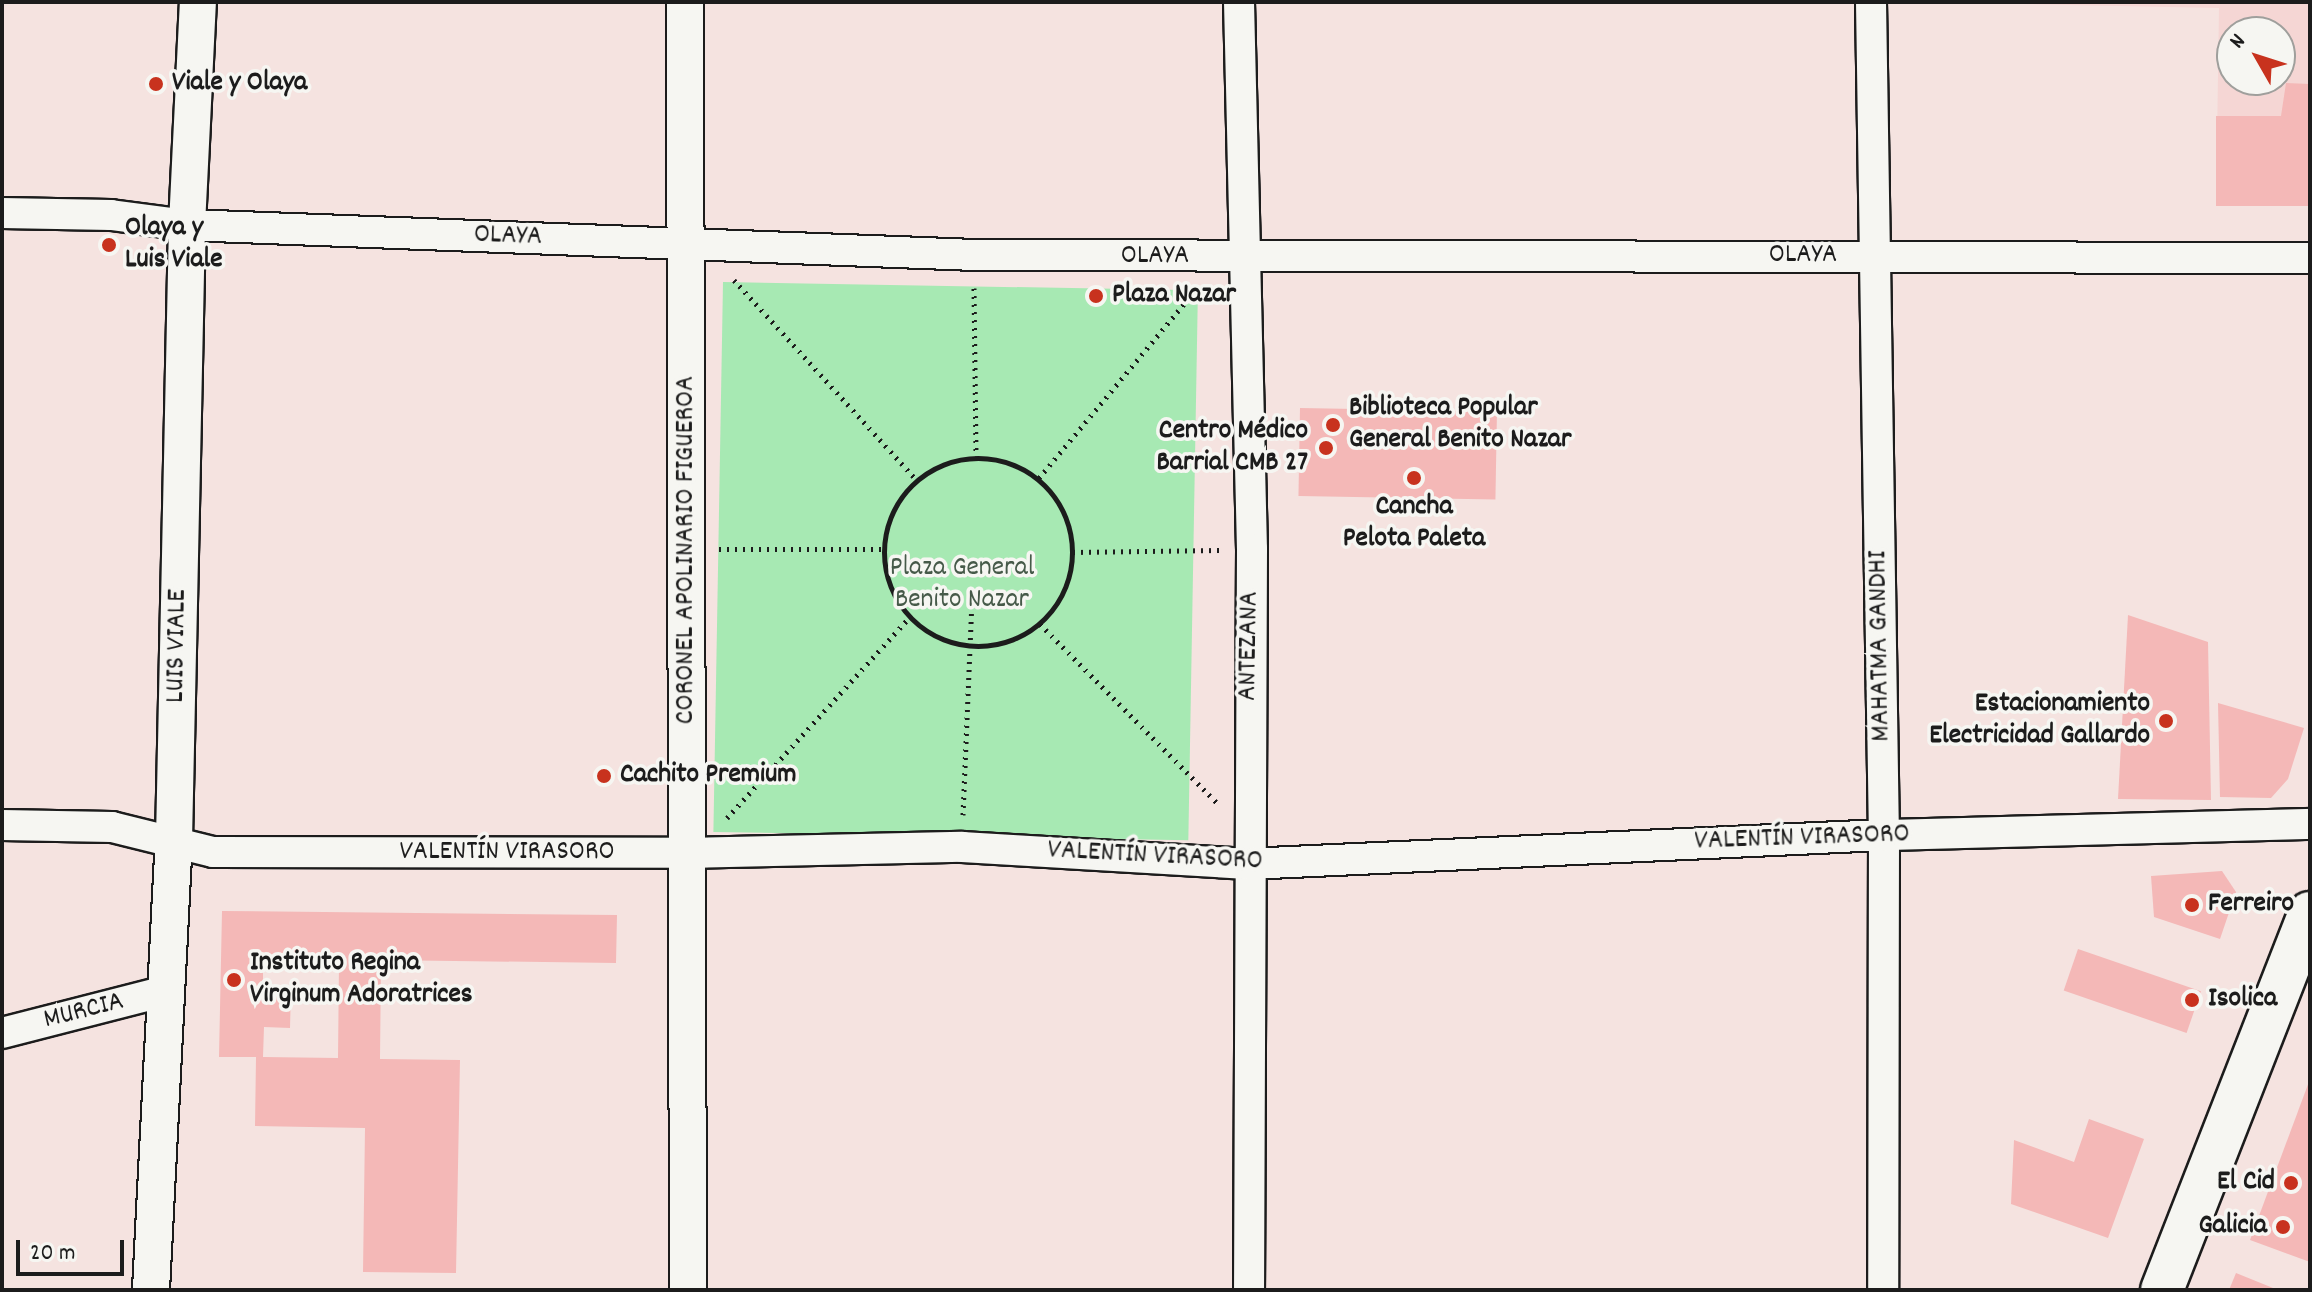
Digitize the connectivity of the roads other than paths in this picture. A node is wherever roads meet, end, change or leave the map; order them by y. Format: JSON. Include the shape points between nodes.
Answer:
{"nodes":[{"id":1,"x":198,"y":2,"type":"edge"},
{"id":2,"x":685,"y":2,"type":"edge"},
{"id":3,"x":1239,"y":2,"type":"edge"},
{"id":4,"x":1871,"y":2,"type":"edge"},
{"id":5,"x":2,"y":213,"type":"edge"},
{"id":6,"x":187,"y":225,"type":"junction"},
{"id":7,"x":686,"y":243,"type":"junction"},
{"id":8,"x":1874,"y":256,"type":"junction"},
{"id":9,"x":1241,"y":258,"type":"junction"},
{"id":10,"x":2310,"y":258,"type":"edge"},
{"id":11,"x":2310,"y":824,"type":"edge"},
{"id":12,"x":2,"y":825,"type":"edge"},
{"id":13,"x":1884,"y":835,"type":"junction"},
{"id":14,"x":174,"y":840,"type":"junction"},
{"id":15,"x":688,"y":853,"type":"junction"},
{"id":16,"x":1247,"y":864,"type":"junction"},
{"id":17,"x":2310,"y":913,"type":"edge"},
{"id":18,"x":166,"y":991,"type":"junction"},
{"id":19,"x":2,"y":1033,"type":"edge"},
{"id":20,"x":151,"y":1290,"type":"edge"},
{"id":21,"x":688,"y":1290,"type":"edge"},
{"id":22,"x":1249,"y":1290,"type":"edge"},
{"id":23,"x":1883,"y":1290,"type":"edge"},
{"id":24,"x":2162,"y":1290,"type":"edge"}],
"edges":[{"from":1,"to":6,"type":"street","name":"LUIS VIALE"},
{"from":2,"to":7,"type":"street","name":"CORONEL APOLINARIO FIGUEROA"},
{"from":3,"to":9,"type":"street","name":"ANTEZANA"},
{"from":4,"to":8,"type":"street","name":"MAHATMA GANDHI"},
{"from":5,"to":6,"type":"street","name":"OLAYA","via":[[111,215]]},
{"from":6,"to":7,"type":"street","name":"OLAYA"},
{"from":6,"to":14,"type":"street","name":"LUIS VIALE"},
{"from":7,"to":9,"type":"street","name":"OLAYA","via":[[974,255]]},
{"from":7,"to":15,"type":"street","name":"CORONEL APOLINARIO FIGUEROA"},
{"from":8,"to":9,"type":"street","name":"OLAYA"},
{"from":8,"to":10,"type":"street","name":"OLAYA"},
{"from":8,"to":13,"type":"street","name":"MAHATMA GANDHI"},
{"from":9,"to":16,"type":"street","name":"ANTEZANA","via":[[1252,549]]},
{"from":11,"to":13,"type":"street","name":"VALENTÍN VIRASORO"},
{"from":12,"to":14,"type":"street","name":"VALENTÍN VIRASORO","via":[[112,827]]},
{"from":13,"to":16,"type":"street","name":"VALENTÍN VIRASORO"},
{"from":13,"to":23,"type":"street","name":"MAHATMA GANDHI"},
{"from":14,"to":15,"type":"street","name":"VALENTÍN VIRASORO","via":[[213,852]]},
{"from":14,"to":18,"type":"street","name":"LUIS VIALE"},
{"from":15,"to":16,"type":"street","name":"VALENTÍN VIRASORO","via":[[962,847]]},
{"from":15,"to":21,"type":"street","name":"CORONEL APOLINARIO FIGUEROA"},
{"from":16,"to":22,"type":"street","name":"ANTEZANA"},
{"from":17,"to":24,"type":"main road"},
{"from":18,"to":19,"type":"street","name":"MURCIA"},
{"from":18,"to":20,"type":"street","name":"LUIS VIALE"}]}
